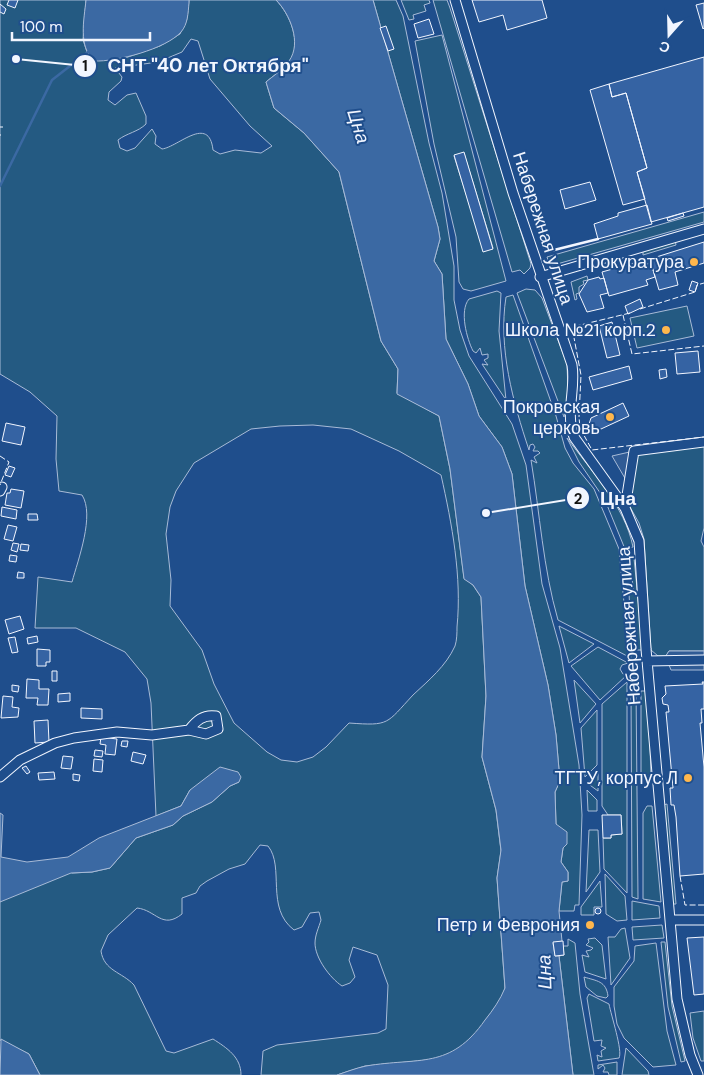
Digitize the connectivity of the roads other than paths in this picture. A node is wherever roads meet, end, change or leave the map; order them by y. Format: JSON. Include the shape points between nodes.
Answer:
{"nodes":[{"id":1,"x":455,"y":0,"type":"edge"},
{"id":2,"x":704,"y":229,"type":"edge"},
{"id":3,"x":540,"y":277,"type":"junction"},
{"id":4,"x":704,"y":442,"type":"edge"},
{"id":5,"x":625,"y":508,"type":"junction"},
{"id":6,"x":704,"y":660,"type":"edge"},
{"id":7,"x":647,"y":661,"type":"junction"},
{"id":8,"x":189,"y":730,"type":"dead end"},
{"id":9,"x":0,"y":778,"type":"edge"},
{"id":10,"x":671,"y":920,"type":"junction"},
{"id":11,"x":704,"y":920,"type":"edge"},
{"id":12,"x":698,"y":1075,"type":"edge"}],
"edges":[{"from":1,"to":3,"type":"street","name":"Набережная улица"},
{"from":2,"to":3,"type":"street"},
{"from":3,"to":5,"type":"street","name":"Набережная улица","via":[[572,365],[570,428]]},
{"from":4,"to":5,"type":"street","via":[[634,451]]},
{"from":5,"to":7,"type":"street","name":"Набережная улица","via":[[639,541]]},
{"from":6,"to":7,"type":"street"},
{"from":7,"to":10,"type":"street","name":"Набережная улица"},
{"from":8,"to":9,"type":"street","via":[[152,735],[117,732],[54,742],[20,760]]},
{"from":10,"to":11,"type":"street"},
{"from":10,"to":12,"type":"street","name":"Набережная улица","via":[[677,999]]}]}
